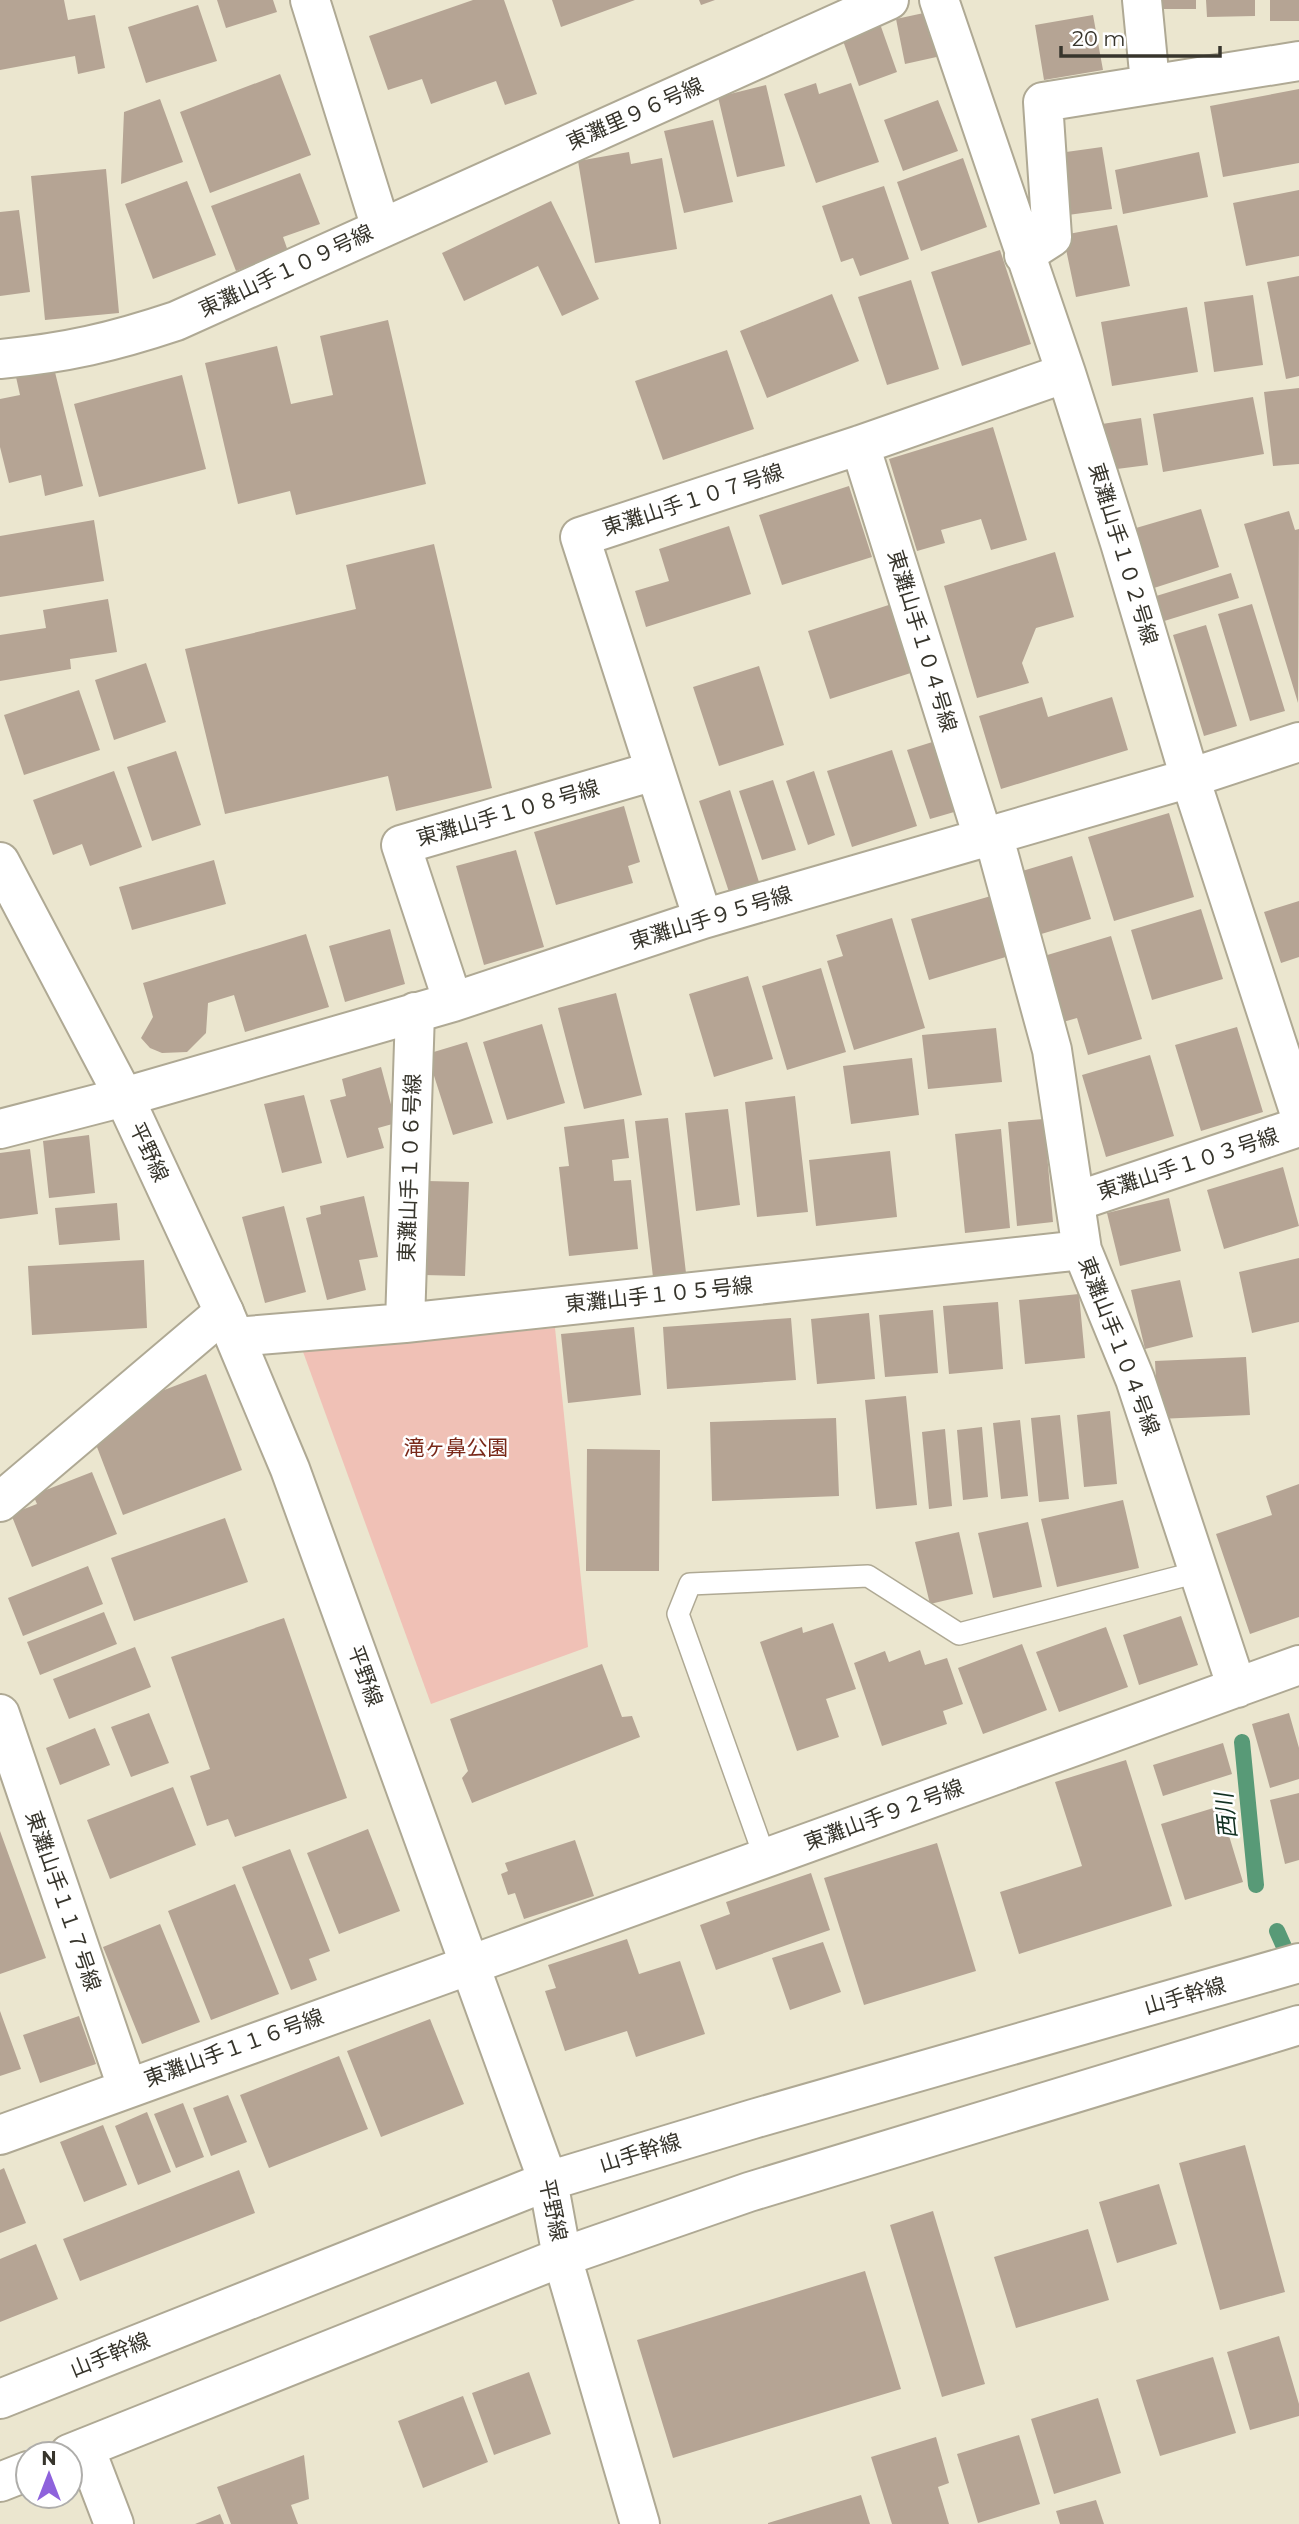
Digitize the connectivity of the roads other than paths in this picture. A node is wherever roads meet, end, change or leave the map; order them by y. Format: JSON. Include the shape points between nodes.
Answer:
{"nodes":[{"id":1,"x":310,"y":0,"type":"edge"},
{"id":2,"x":890,"y":0,"type":"edge"},
{"id":3,"x":939,"y":0,"type":"edge"},
{"id":4,"x":1142,"y":0,"type":"edge"},
{"id":5,"x":1299,"y":61,"type":"edge"},
{"id":6,"x":1150,"y":83,"type":"junction"},
{"id":7,"x":381,"y":228,"type":"junction"},
{"id":8,"x":1024,"y":255,"type":"junction"},
{"id":9,"x":0,"y":359,"type":"edge"},
{"id":10,"x":1066,"y":373,"type":"junction"},
{"id":11,"x":860,"y":445,"type":"junction"},
{"id":12,"x":1299,"y":742,"type":"edge"},
{"id":13,"x":653,"y":771,"type":"junction"},
{"id":14,"x":1190,"y":778,"type":"junction"},
{"id":15,"x":988,"y":835,"type":"junction"},
{"id":16,"x":0,"y":862,"type":"edge"},
{"id":17,"x":703,"y":919,"type":"junction"},
{"id":18,"x":453,"y":1002,"type":"junction"},
{"id":19,"x":415,"y":1012,"type":"junction"},
{"id":20,"x":124,"y":1097,"type":"junction"},
{"id":21,"x":1299,"y":1111,"type":"edge"},
{"id":22,"x":1299,"y":1127,"type":"edge"},
{"id":23,"x":0,"y":1129,"type":"edge"},
{"id":24,"x":1077,"y":1201,"type":"junction"},
{"id":25,"x":1082,"y":1250,"type":"junction"},
{"id":26,"x":405,"y":1323,"type":"junction"},
{"id":27,"x":229,"y":1325,"type":"junction"},
{"id":28,"x":0,"y":1502,"type":"edge"},
{"id":29,"x":1198,"y":1572,"type":"junction"},
{"id":30,"x":1299,"y":1665,"type":"edge"},
{"id":31,"x":1237,"y":1688,"type":"junction"},
{"id":32,"x":0,"y":1714,"type":"edge"},
{"id":33,"x":765,"y":1858,"type":"junction"},
{"id":34,"x":1299,"y":1963,"type":"edge"},
{"id":35,"x":469,"y":1965,"type":"junction"},
{"id":36,"x":1290,"y":2027,"type":"edge"},
{"id":37,"x":127,"y":2087,"type":"junction"},
{"id":38,"x":0,"y":2135,"type":"edge"},
{"id":39,"x":548,"y":2181,"type":"junction"},
{"id":40,"x":562,"y":2257,"type":"junction"},
{"id":41,"x":0,"y":2399,"type":"edge"},
{"id":42,"x":84,"y":2448,"type":"edge"},
{"id":43,"x":84,"y":2465,"type":"edge"},
{"id":44,"x":114,"y":2524,"type":"edge"},
{"id":45,"x":640,"y":2524,"type":"edge"}],
"edges":[{"from":1,"to":7,"type":"street","name":"東灘山手１０９号線"},
{"from":2,"to":7,"type":"street","name":"東灘里９６号線"},
{"from":3,"to":8,"type":"street","name":"東灘山手１０２号線"},
{"from":4,"to":6,"type":"street"},
{"from":5,"to":6,"type":"street"},
{"from":6,"to":8,"type":"street","via":[[1043,102],[1052,237]]},
{"from":7,"to":9,"type":"street","name":"東灘山手１０９号線","via":[[176,321],[64,353]]},
{"from":8,"to":10,"type":"street","name":"東灘山手１０２号線"},
{"from":10,"to":11,"type":"street","name":"東灘山手１０７号線"},
{"from":10,"to":14,"type":"street","name":"東灘山手１０２号線"},
{"from":11,"to":13,"type":"street","name":"東灘山手１０７号線","via":[[580,537]]},
{"from":11,"to":15,"type":"street","name":"東灘山手１０４号線"},
{"from":12,"to":14,"type":"street","name":"東灘山手９５号線"},
{"from":13,"to":17,"type":"street","name":"東灘山手１０７号線"},
{"from":13,"to":18,"type":"street","name":"東灘山手１０８号線","via":[[401,845]]},
{"from":14,"to":15,"type":"street","name":"東灘山手９５号線"},
{"from":14,"to":21,"type":"street","name":"東灘山手１０２号線"},
{"from":15,"to":17,"type":"street","name":"東灘山手９５号線"},
{"from":15,"to":24,"type":"street","name":"東灘山手１０４号線","via":[[1052,1051]]},
{"from":16,"to":20,"type":"street","name":"平野線"},
{"from":17,"to":18,"type":"street","name":"東灘山手９５号線"},
{"from":18,"to":19,"type":"street","name":"東灘山手９５号線"},
{"from":19,"to":20,"type":"street","name":"東灘山手９５号線"},
{"from":19,"to":26,"type":"street","name":"東灘山手１０６号線"},
{"from":20,"to":23,"type":"street","name":"東灘山手９５号線"},
{"from":20,"to":27,"type":"street","name":"平野線"},
{"from":22,"to":24,"type":"street","name":"東灘山手１０３号線"},
{"from":24,"to":25,"type":"street","name":"東灘山手１０４号線"},
{"from":25,"to":26,"type":"street","name":"東灘山手１０５号線"},
{"from":25,"to":29,"type":"street","name":"東灘山手１０４号線","via":[[1135,1379]]},
{"from":26,"to":27,"type":"street","name":"東灘山手１０５号線"},
{"from":27,"to":28,"type":"street"},
{"from":27,"to":35,"type":"street","name":"平野線","via":[[290,1469]]},
{"from":29,"to":31,"type":"street","name":"東灘山手１０４号線"},
{"from":29,"to":33,"type":"lane","via":[[959,1634],[868,1576],[690,1584],[678,1614]]},
{"from":30,"to":31,"type":"street","name":"東灘山手９２号線"},
{"from":31,"to":33,"type":"street","name":"東灘山手９２号線"},
{"from":32,"to":37,"type":"street","name":"東灘山手１１７号線"},
{"from":33,"to":35,"type":"street","name":"東灘山手９２号線"},
{"from":34,"to":39,"type":"street","name":"山手幹線"},
{"from":35,"to":37,"type":"street","name":"東灘山手１１６号線"},
{"from":35,"to":39,"type":"street","name":"平野線"},
{"from":36,"to":40,"type":"street","via":[[762,2188]]},
{"from":37,"to":38,"type":"street","name":"東灘山手１１６号線"},
{"from":39,"to":40,"type":"street","name":"平野線"},
{"from":39,"to":41,"type":"street","name":"山手幹線"},
{"from":40,"to":42,"type":"street"},
{"from":40,"to":45,"type":"street","name":"平野線"},
{"from":43,"to":44,"type":"street"}]}
